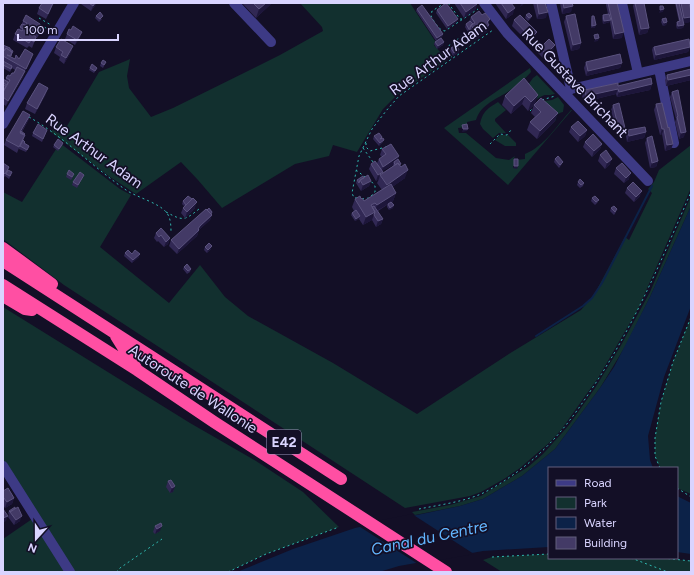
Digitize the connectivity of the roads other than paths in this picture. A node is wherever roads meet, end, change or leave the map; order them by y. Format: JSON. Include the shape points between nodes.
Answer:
{"nodes":[{"id":1,"x":74,"y":3,"type":"edge"},
{"id":2,"x":234,"y":3,"type":"edge"},
{"id":3,"x":551,"y":3,"type":"edge"},
{"id":4,"x":622,"y":3,"type":"edge"},
{"id":5,"x":484,"y":4,"type":"edge"},
{"id":6,"x":271,"y":42,"type":"dead end"},
{"id":7,"x":691,"y":61,"type":"edge"},
{"id":8,"x":659,"y":69,"type":"junction"},
{"id":9,"x":638,"y":73,"type":"junction"},
{"id":10,"x":566,"y":91,"type":"junction"},
{"id":11,"x":3,"y":124,"type":"edge"},
{"id":12,"x":674,"y":143,"type":"edge"},
{"id":13,"x":648,"y":181,"type":"dead end"},
{"id":14,"x":3,"y":248,"type":"edge"},
{"id":15,"x":3,"y":261,"type":"edge"},
{"id":16,"x":3,"y":285,"type":"edge"},
{"id":17,"x":3,"y":296,"type":"edge"},
{"id":18,"x":44,"y":312,"type":"junction"},
{"id":19,"x":113,"y":332,"type":"junction"},
{"id":20,"x":137,"y":370,"type":"junction"},
{"id":21,"x":3,"y":466,"type":"edge"},
{"id":22,"x":341,"y":479,"type":"dead end"},
{"id":23,"x":70,"y":572,"type":"edge"},
{"id":24,"x":446,"y":572,"type":"edge"}],
"edges":[{"from":1,"to":11,"type":"street"},
{"from":2,"to":6,"type":"street"},
{"from":3,"to":10,"type":"street"},
{"from":4,"to":9,"type":"street"},
{"from":5,"to":10,"type":"street","name":"Rue Gustave Brichant","via":[[500,25]]},
{"from":7,"to":8,"type":"street"},
{"from":8,"to":9,"type":"street"},
{"from":8,"to":12,"type":"street"},
{"from":9,"to":10,"type":"street"},
{"from":10,"to":13,"type":"street","name":"Rue Gustave Brichant"},
{"from":14,"to":19,"type":"highway"},
{"from":15,"to":19,"type":"highway","name":"Autoroute de Wallonie","number":"E42"},
{"from":16,"to":18,"type":"highway","name":"Autoroute de Wallonie","number":"E42"},
{"from":17,"to":18,"type":"highway","via":[[25,309]]},
{"from":18,"to":20,"type":"highway","name":"Autoroute de Wallonie","number":"E42"},
{"from":19,"to":20,"type":"highway"},
{"from":19,"to":22,"type":"highway","name":"Autoroute de Wallonie","number":"E42"},
{"from":20,"to":24,"type":"highway","name":"Autoroute de Wallonie","number":"E42"},
{"from":21,"to":23,"type":"street"}]}
